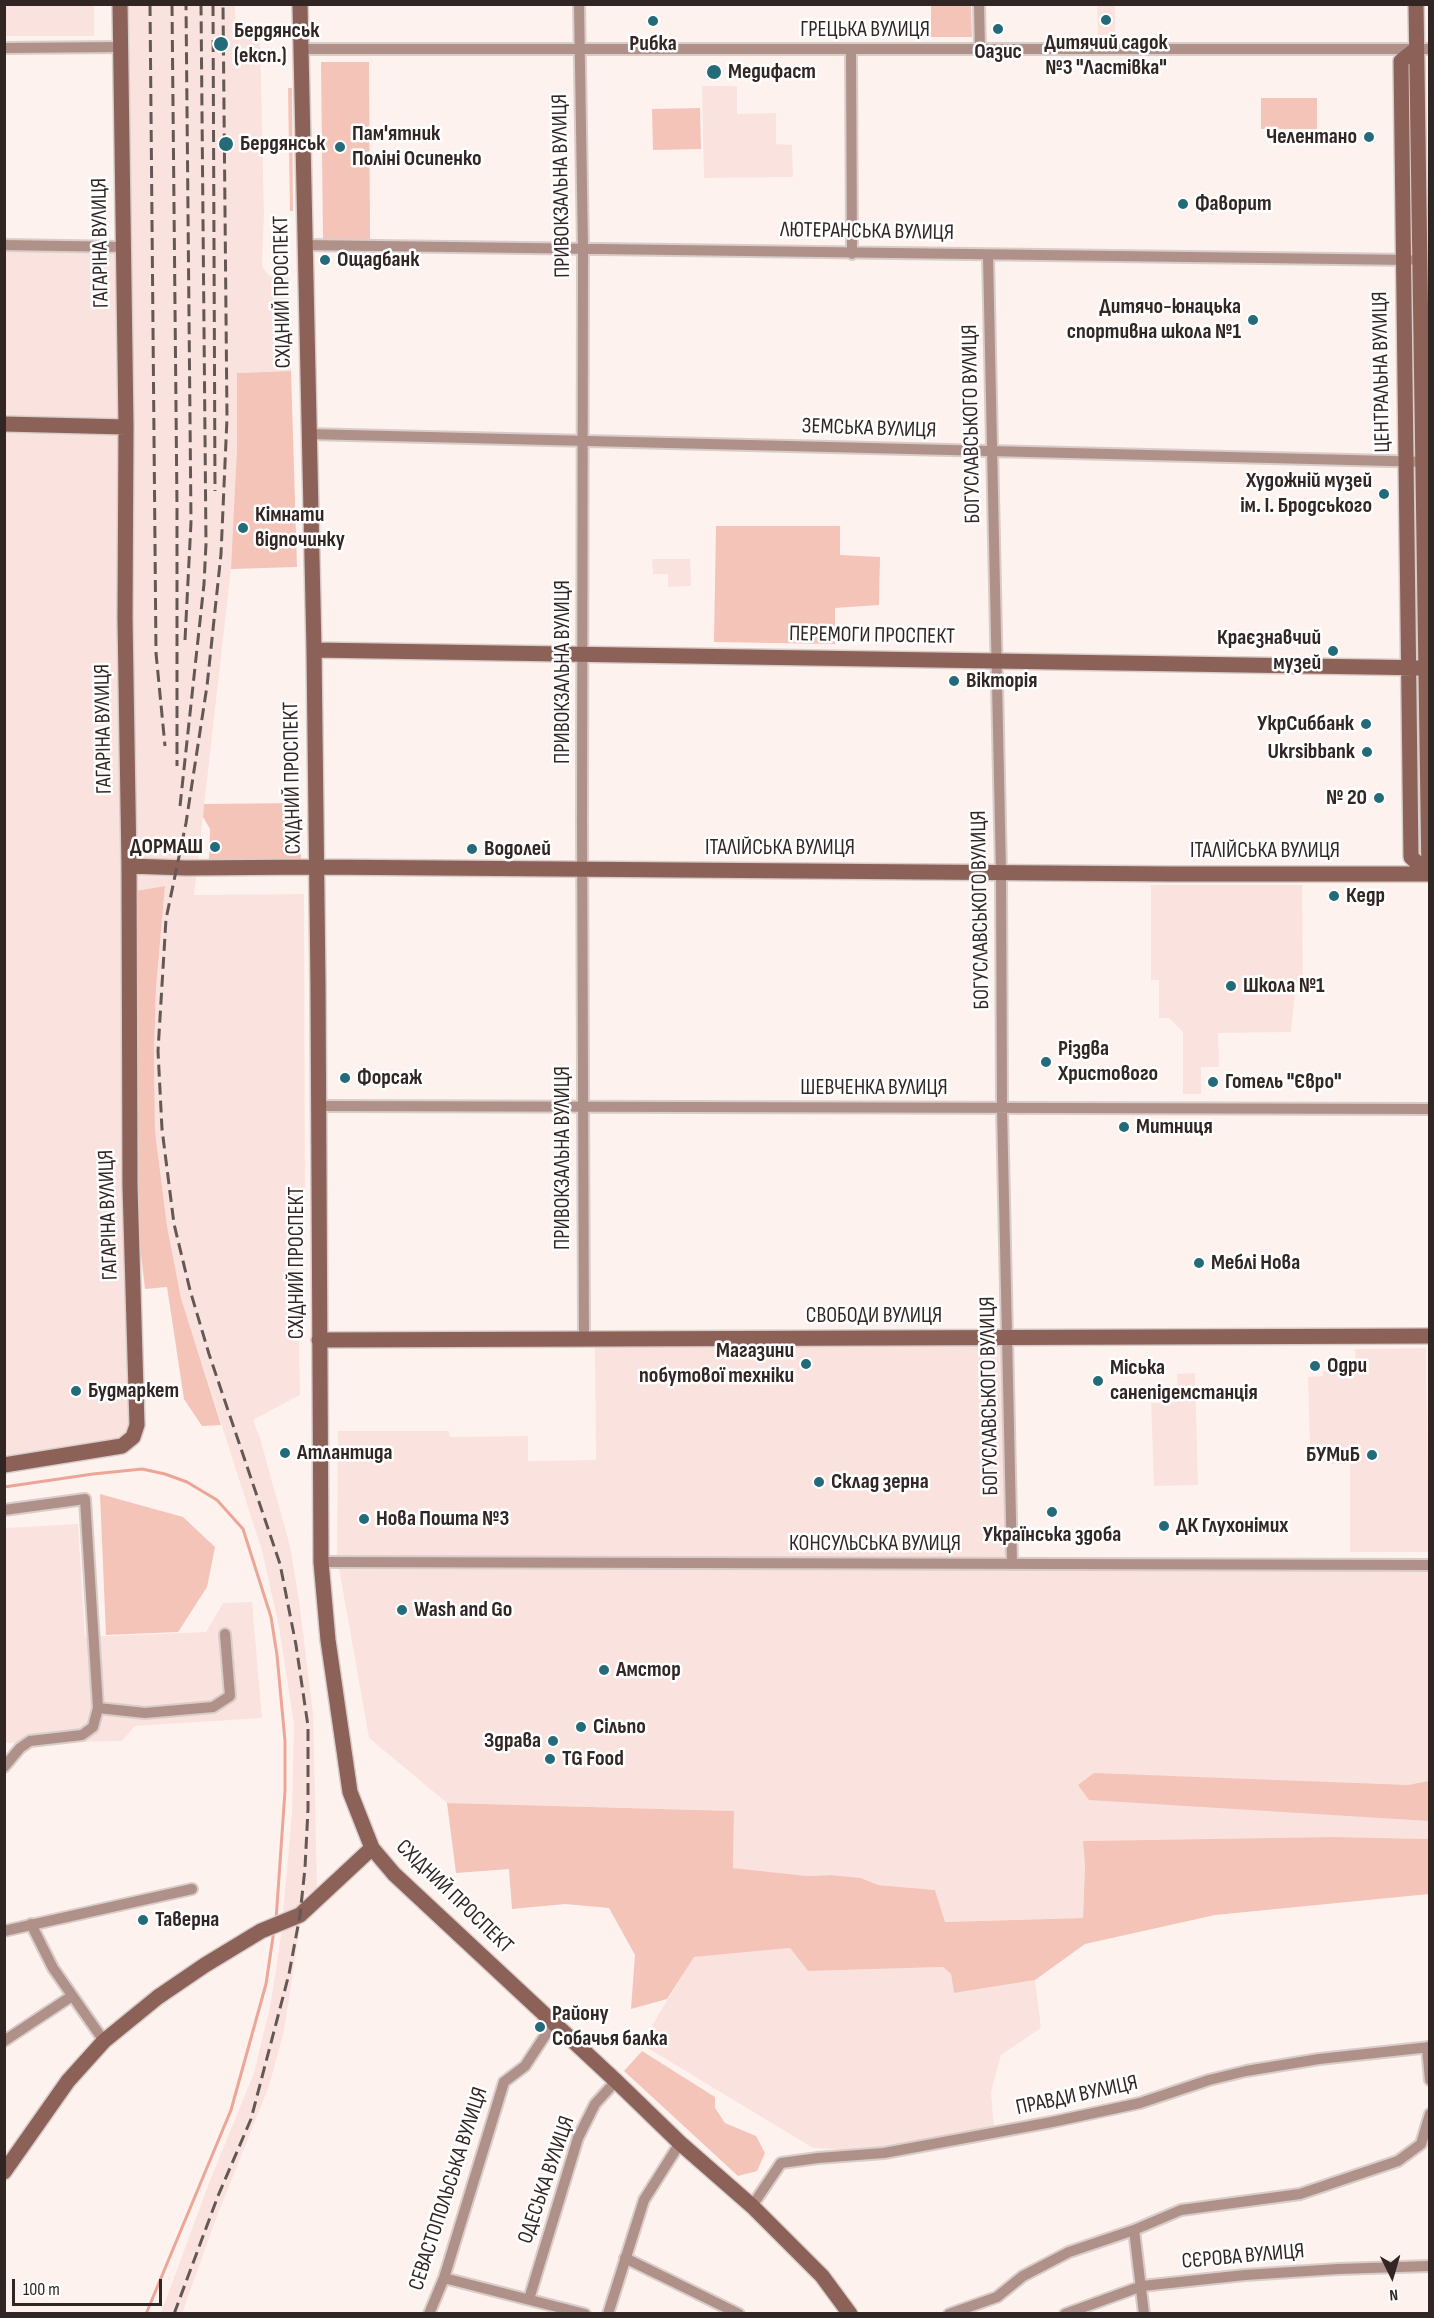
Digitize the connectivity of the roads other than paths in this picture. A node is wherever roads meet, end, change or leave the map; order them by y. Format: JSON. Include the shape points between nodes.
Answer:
{"nodes":[{"id":1,"x":120,"y":4,"type":"edge"},
{"id":2,"x":300,"y":4,"type":"edge"},
{"id":3,"x":579,"y":4,"type":"edge"},
{"id":4,"x":979,"y":4,"type":"edge"},
{"id":5,"x":1416,"y":4,"type":"edge"},
{"id":6,"x":121,"y":47,"type":"junction"},
{"id":7,"x":4,"y":48,"type":"edge"},
{"id":8,"x":300,"y":49,"type":"junction"},
{"id":9,"x":580,"y":49,"type":"junction"},
{"id":10,"x":1423,"y":49,"type":"edge"},
{"id":11,"x":851,"y":50,"type":"junction"},
{"id":12,"x":980,"y":50,"type":"junction"},
{"id":13,"x":4,"y":245,"type":"edge"},
{"id":14,"x":304,"y":245,"type":"junction"},
{"id":15,"x":124,"y":247,"type":"junction"},
{"id":16,"x":583,"y":249,"type":"junction"},
{"id":17,"x":852,"y":254,"type":"junction"},
{"id":18,"x":988,"y":256,"type":"junction"},
{"id":19,"x":1403,"y":260,"type":"junction"},
{"id":20,"x":1424,"y":261,"type":"edge"},
{"id":21,"x":4,"y":424,"type":"edge"},
{"id":22,"x":126,"y":427,"type":"junction"},
{"id":23,"x":308,"y":434,"type":"junction"},
{"id":24,"x":583,"y":441,"type":"junction"},
{"id":25,"x":993,"y":452,"type":"junction"},
{"id":26,"x":1406,"y":462,"type":"junction"},
{"id":27,"x":1426,"y":462,"type":"edge"},
{"id":28,"x":314,"y":650,"type":"junction"},
{"id":29,"x":583,"y":654,"type":"junction"},
{"id":30,"x":996,"y":661,"type":"junction"},
{"id":31,"x":1409,"y":668,"type":"junction"},
{"id":32,"x":1427,"y":668,"type":"edge"},
{"id":33,"x":129,"y":866,"type":"junction"},
{"id":34,"x":316,"y":867,"type":"junction"},
{"id":35,"x":582,"y":869,"type":"junction"},
{"id":36,"x":1001,"y":872,"type":"junction"},
{"id":37,"x":1430,"y":874,"type":"edge"},
{"id":38,"x":319,"y":1106,"type":"junction"},
{"id":39,"x":582,"y":1107,"type":"junction"},
{"id":40,"x":1002,"y":1108,"type":"junction"},
{"id":41,"x":1430,"y":1109,"type":"edge"},
{"id":42,"x":1430,"y":1336,"type":"edge"},
{"id":43,"x":1009,"y":1338,"type":"junction"},
{"id":44,"x":584,"y":1339,"type":"junction"},
{"id":45,"x":319,"y":1340,"type":"junction"},
{"id":46,"x":4,"y":1465,"type":"edge"},
{"id":47,"x":4,"y":1510,"type":"edge"},
{"id":48,"x":321,"y":1562,"type":"junction"},
{"id":49,"x":1012,"y":1564,"type":"junction"},
{"id":50,"x":1430,"y":1564,"type":"edge"},
{"id":51,"x":225,"y":1634,"type":"dead end"},
{"id":52,"x":98,"y":1708,"type":"junction"},
{"id":53,"x":4,"y":1767,"type":"edge"},
{"id":54,"x":372,"y":1848,"type":"junction"},
{"id":55,"x":192,"y":1889,"type":"dead end"},
{"id":56,"x":31,"y":1924,"type":"junction"},
{"id":57,"x":4,"y":1931,"type":"edge"},
{"id":58,"x":72,"y":1996,"type":"junction"},
{"id":59,"x":554,"y":2022,"type":"junction"},
{"id":60,"x":4,"y":2041,"type":"edge"},
{"id":61,"x":104,"y":2041,"type":"junction"},
{"id":62,"x":1428,"y":2047,"type":"edge"},
{"id":63,"x":1430,"y":2080,"type":"edge"},
{"id":64,"x":616,"y":2081,"type":"junction"},
{"id":65,"x":1430,"y":2114,"type":"edge"},
{"id":66,"x":680,"y":2143,"type":"junction"},
{"id":67,"x":11,"y":2155,"type":"edge"},
{"id":68,"x":4,"y":2172,"type":"edge"},
{"id":69,"x":752,"y":2205,"type":"junction"},
{"id":70,"x":1134,"y":2230,"type":"junction"},
{"id":71,"x":625,"y":2258,"type":"junction"},
{"id":72,"x":1430,"y":2266,"type":"edge"},
{"id":73,"x":444,"y":2278,"type":"junction"},
{"id":74,"x":1142,"y":2286,"type":"junction"},
{"id":75,"x":529,"y":2299,"type":"junction"},
{"id":76,"x":552,"y":2309,"type":"edge"},
{"id":77,"x":727,"y":2311,"type":"edge"},
{"id":78,"x":429,"y":2313,"type":"edge"},
{"id":79,"x":585,"y":2313,"type":"edge"},
{"id":80,"x":608,"y":2313,"type":"edge"},
{"id":81,"x":739,"y":2313,"type":"edge"},
{"id":82,"x":850,"y":2313,"type":"edge"},
{"id":83,"x":949,"y":2313,"type":"edge"},
{"id":84,"x":1065,"y":2313,"type":"edge"},
{"id":85,"x":1144,"y":2313,"type":"edge"}],
"edges":[{"from":1,"to":6,"type":"main road","name":"ГАГАРІНА ВУЛИЦЯ"},
{"from":2,"to":8,"type":"main road","name":"СХІДНИЙ ПРОСПЕКТ"},
{"from":3,"to":9,"type":"street","name":"ПРИВОКЗАЛЬНА ВУЛИЦЯ"},
{"from":4,"to":12,"type":"street"},
{"from":5,"to":10,"type":"main road","name":"ЦЕНТРАЛЬНА ВУЛИЦЯ"},
{"from":6,"to":7,"type":"street"},
{"from":6,"to":15,"type":"main road","name":"ГАГАРІНА ВУЛИЦЯ"},
{"from":8,"to":9,"type":"street","name":"ГРЕЦЬКА ВУЛИЦЯ"},
{"from":8,"to":14,"type":"main road","name":"СХІДНИЙ ПРОСПЕКТ"},
{"from":9,"to":11,"type":"street","name":"ГРЕЦЬКА ВУЛИЦЯ"},
{"from":9,"to":16,"type":"street","name":"ПРИВОКЗАЛЬНА ВУЛИЦЯ"},
{"from":10,"to":12,"type":"street","name":"ГРЕЦЬКА ВУЛИЦЯ"},
{"from":10,"to":19,"type":"main road","name":"ЦЕНТРАЛЬНА ВУЛИЦЯ","via":[[1401,61]]},
{"from":10,"to":20,"type":"main road","name":"ЦЕНТРАЛЬНА ВУЛИЦЯ"},
{"from":11,"to":12,"type":"street","name":"ГРЕЦЬКА ВУЛИЦЯ"},
{"from":11,"to":17,"type":"street"},
{"from":13,"to":15,"type":"street"},
{"from":14,"to":16,"type":"street","name":"ЛЮТЕРАНСЬКА ВУЛИЦЯ"},
{"from":14,"to":23,"type":"main road","name":"СХІДНИЙ ПРОСПЕКТ"},
{"from":15,"to":22,"type":"main road","name":"ГАГАРІНА ВУЛИЦЯ"},
{"from":16,"to":17,"type":"street","name":"ЛЮТЕРАНСЬКА ВУЛИЦЯ"},
{"from":16,"to":24,"type":"street","name":"ПРИВОКЗАЛЬНА ВУЛИЦЯ"},
{"from":17,"to":18,"type":"street","name":"ЛЮТЕРАНСЬКА ВУЛИЦЯ"},
{"from":18,"to":19,"type":"street","name":"ЛЮТЕРАНСЬКА ВУЛИЦЯ"},
{"from":18,"to":25,"type":"street","name":"БОГУСЛАВСЬКОГО ВУЛИЦЯ"},
{"from":19,"to":20,"type":"street","name":"ЛЮТЕРАНСЬКА ВУЛИЦЯ"},
{"from":19,"to":26,"type":"main road","name":"ЦЕНТРАЛЬНА ВУЛИЦЯ"},
{"from":20,"to":27,"type":"main road","name":"ЦЕНТРАЛЬНА ВУЛИЦЯ"},
{"from":21,"to":22,"type":"main road"},
{"from":22,"to":33,"type":"main road","name":"ГАГАРІНА ВУЛИЦЯ"},
{"from":23,"to":24,"type":"street","name":"ЗЕМСЬКА ВУЛИЦЯ"},
{"from":23,"to":28,"type":"main road","name":"СХІДНИЙ ПРОСПЕКТ"},
{"from":24,"to":25,"type":"street","name":"ЗЕМСЬКА ВУЛИЦЯ"},
{"from":24,"to":29,"type":"street","name":"ПРИВОКЗАЛЬНА ВУЛИЦЯ"},
{"from":25,"to":26,"type":"street","name":"ЗЕМСЬКА ВУЛИЦЯ"},
{"from":25,"to":30,"type":"street","name":"БОГУСЛАВСЬКОГО ВУЛИЦЯ"},
{"from":26,"to":27,"type":"street","name":"ЗЕМСЬКА ВУЛИЦЯ"},
{"from":26,"to":31,"type":"main road","name":"ЦЕНТРАЛЬНА ВУЛИЦЯ"},
{"from":27,"to":32,"type":"main road","name":"ЦЕНТРАЛЬНА ВУЛИЦЯ"},
{"from":28,"to":29,"type":"main road","name":"ПЕРЕМОГИ ПРОСПЕКТ"},
{"from":28,"to":34,"type":"main road","name":"СХІДНИЙ ПРОСПЕКТ"},
{"from":29,"to":30,"type":"main road","name":"ПЕРЕМОГИ ПРОСПЕКТ"},
{"from":29,"to":35,"type":"street","name":"ПРИВОКЗАЛЬНА ВУЛИЦЯ"},
{"from":30,"to":31,"type":"main road","name":"ПЕРЕМОГИ ПРОСПЕКТ"},
{"from":30,"to":36,"type":"street","name":"БОГУСЛАВСЬКОГО ВУЛИЦЯ"},
{"from":31,"to":32,"type":"main road","name":"ПЕРЕМОГИ ПРОСПЕКТ"},
{"from":31,"to":37,"type":"main road","name":"ЦЕНТРАЛЬНА ВУЛИЦЯ","via":[[1411,857]]},
{"from":32,"to":37,"type":"main road","name":"ЦЕНТРАЛЬНА ВУЛИЦЯ"},
{"from":33,"to":34,"type":"main road","name":"ІТАЛІЙСЬКА ВУЛИЦЯ"},
{"from":33,"to":46,"type":"main road","name":"ГАГАРІНА ВУЛИЦЯ","via":[[130,1186],[137,1425],[133,1437],[122,1446]]},
{"from":34,"to":35,"type":"main road","name":"ІТАЛІЙСЬКА ВУЛИЦЯ"},
{"from":34,"to":38,"type":"main road","name":"СХІДНИЙ ПРОСПЕКТ"},
{"from":35,"to":36,"type":"main road","name":"ІТАЛІЙСЬКА ВУЛИЦЯ"},
{"from":35,"to":39,"type":"street","name":"ПРИВОКЗАЛЬНА ВУЛИЦЯ"},
{"from":36,"to":37,"type":"main road","name":"ІТАЛІЙСЬКА ВУЛИЦЯ"},
{"from":36,"to":40,"type":"street","name":"БОГУСЛАВСЬКОГО ВУЛИЦЯ"},
{"from":38,"to":39,"type":"street","name":"ШЕВЧЕНКА ВУЛИЦЯ"},
{"from":38,"to":45,"type":"main road","name":"СХІДНИЙ ПРОСПЕКТ"},
{"from":39,"to":40,"type":"street","name":"ШЕВЧЕНКА ВУЛИЦЯ"},
{"from":39,"to":44,"type":"street","name":"ПРИВОКЗАЛЬНА ВУЛИЦЯ"},
{"from":40,"to":41,"type":"street","name":"ШЕВЧЕНКА ВУЛИЦЯ"},
{"from":40,"to":43,"type":"street","name":"БОГУСЛАВСЬКОГО ВУЛИЦЯ"},
{"from":42,"to":43,"type":"main road","name":"СВОБОДИ ВУЛИЦЯ"},
{"from":43,"to":44,"type":"main road","name":"СВОБОДИ ВУЛИЦЯ"},
{"from":43,"to":49,"type":"street","name":"БОГУСЛАВСЬКОГО ВУЛИЦЯ"},
{"from":44,"to":45,"type":"main road","name":"СВОБОДИ ВУЛИЦЯ"},
{"from":45,"to":48,"type":"main road","name":"СХІДНИЙ ПРОСПЕКТ"},
{"from":47,"to":52,"type":"street","via":[[86,1499]]},
{"from":48,"to":49,"type":"street","name":"КОНСУЛЬСЬКА ВУЛИЦЯ"},
{"from":48,"to":54,"type":"main road","name":"СХІДНИЙ ПРОСПЕКТ","via":[[350,1792]]},
{"from":49,"to":50,"type":"street","name":"КОНСУЛЬСЬКА ВУЛИЦЯ"},
{"from":51,"to":52,"type":"street","via":[[230,1696],[213,1707],[145,1713]]},
{"from":52,"to":53,"type":"street","via":[[93,1727],[82,1735],[30,1741]]},
{"from":54,"to":59,"type":"main road","name":"СХІДНИЙ ПРОСПЕКТ","via":[[394,1874]]},
{"from":54,"to":61,"type":"main road","via":[[300,1915],[261,1931],[205,1965]]},
{"from":55,"to":56,"type":"street"},
{"from":56,"to":57,"type":"street"},
{"from":56,"to":58,"type":"street"},
{"from":58,"to":60,"type":"street"},
{"from":58,"to":61,"type":"street"},
{"from":59,"to":64,"type":"main road","name":"СХІДНИЙ ПРОСПЕКТ"},
{"from":59,"to":73,"type":"street","name":"СЕВАСТОПОЛЬСЬКА ВУЛИЦЯ","via":[[525,2066],[504,2082]]},
{"from":61,"to":67,"type":"main road"},
{"from":62,"to":63,"type":"street"},
{"from":62,"to":69,"type":"street","name":"ПРАВДИ ВУЛИЦЯ","via":[[1246,2072],[1140,2103],[884,2153],[781,2163]]},
{"from":64,"to":66,"type":"main road","name":"СХІДНИЙ ПРОСПЕКТ"},
{"from":64,"to":75,"type":"street","name":"ОДЕСЬКА ВУЛИЦЯ","via":[[595,2104],[578,2138]]},
{"from":65,"to":70,"type":"street","via":[[1421,2144],[1388,2165],[1300,2194],[1181,2210]]},
{"from":66,"to":69,"type":"main road","name":"СХІДНИЙ ПРОСПЕКТ"},
{"from":66,"to":71,"type":"street","via":[[644,2200]]},
{"from":67,"to":68,"type":"main road"},
{"from":69,"to":82,"type":"main road","name":"СХІДНИЙ ПРОСПЕКТ","via":[[822,2276]]},
{"from":70,"to":74,"type":"street"},
{"from":70,"to":83,"type":"street","via":[[1069,2252],[1023,2276],[997,2297]]},
{"from":71,"to":77,"type":"street"},
{"from":71,"to":80,"type":"street"},
{"from":72,"to":74,"type":"street","name":"СЄРОВА ВУЛИЦЯ","via":[[1245,2275]]},
{"from":73,"to":75,"type":"street"},
{"from":73,"to":78,"type":"street","name":"СЕВАСТОПОЛЬСЬКА ВУЛИЦЯ"},
{"from":74,"to":84,"type":"street","name":"СЄРОВА ВУЛИЦЯ"},
{"from":74,"to":85,"type":"street"},
{"from":75,"to":76,"type":"street"},
{"from":76,"to":79,"type":"street"},
{"from":77,"to":81,"type":"street"}]}
